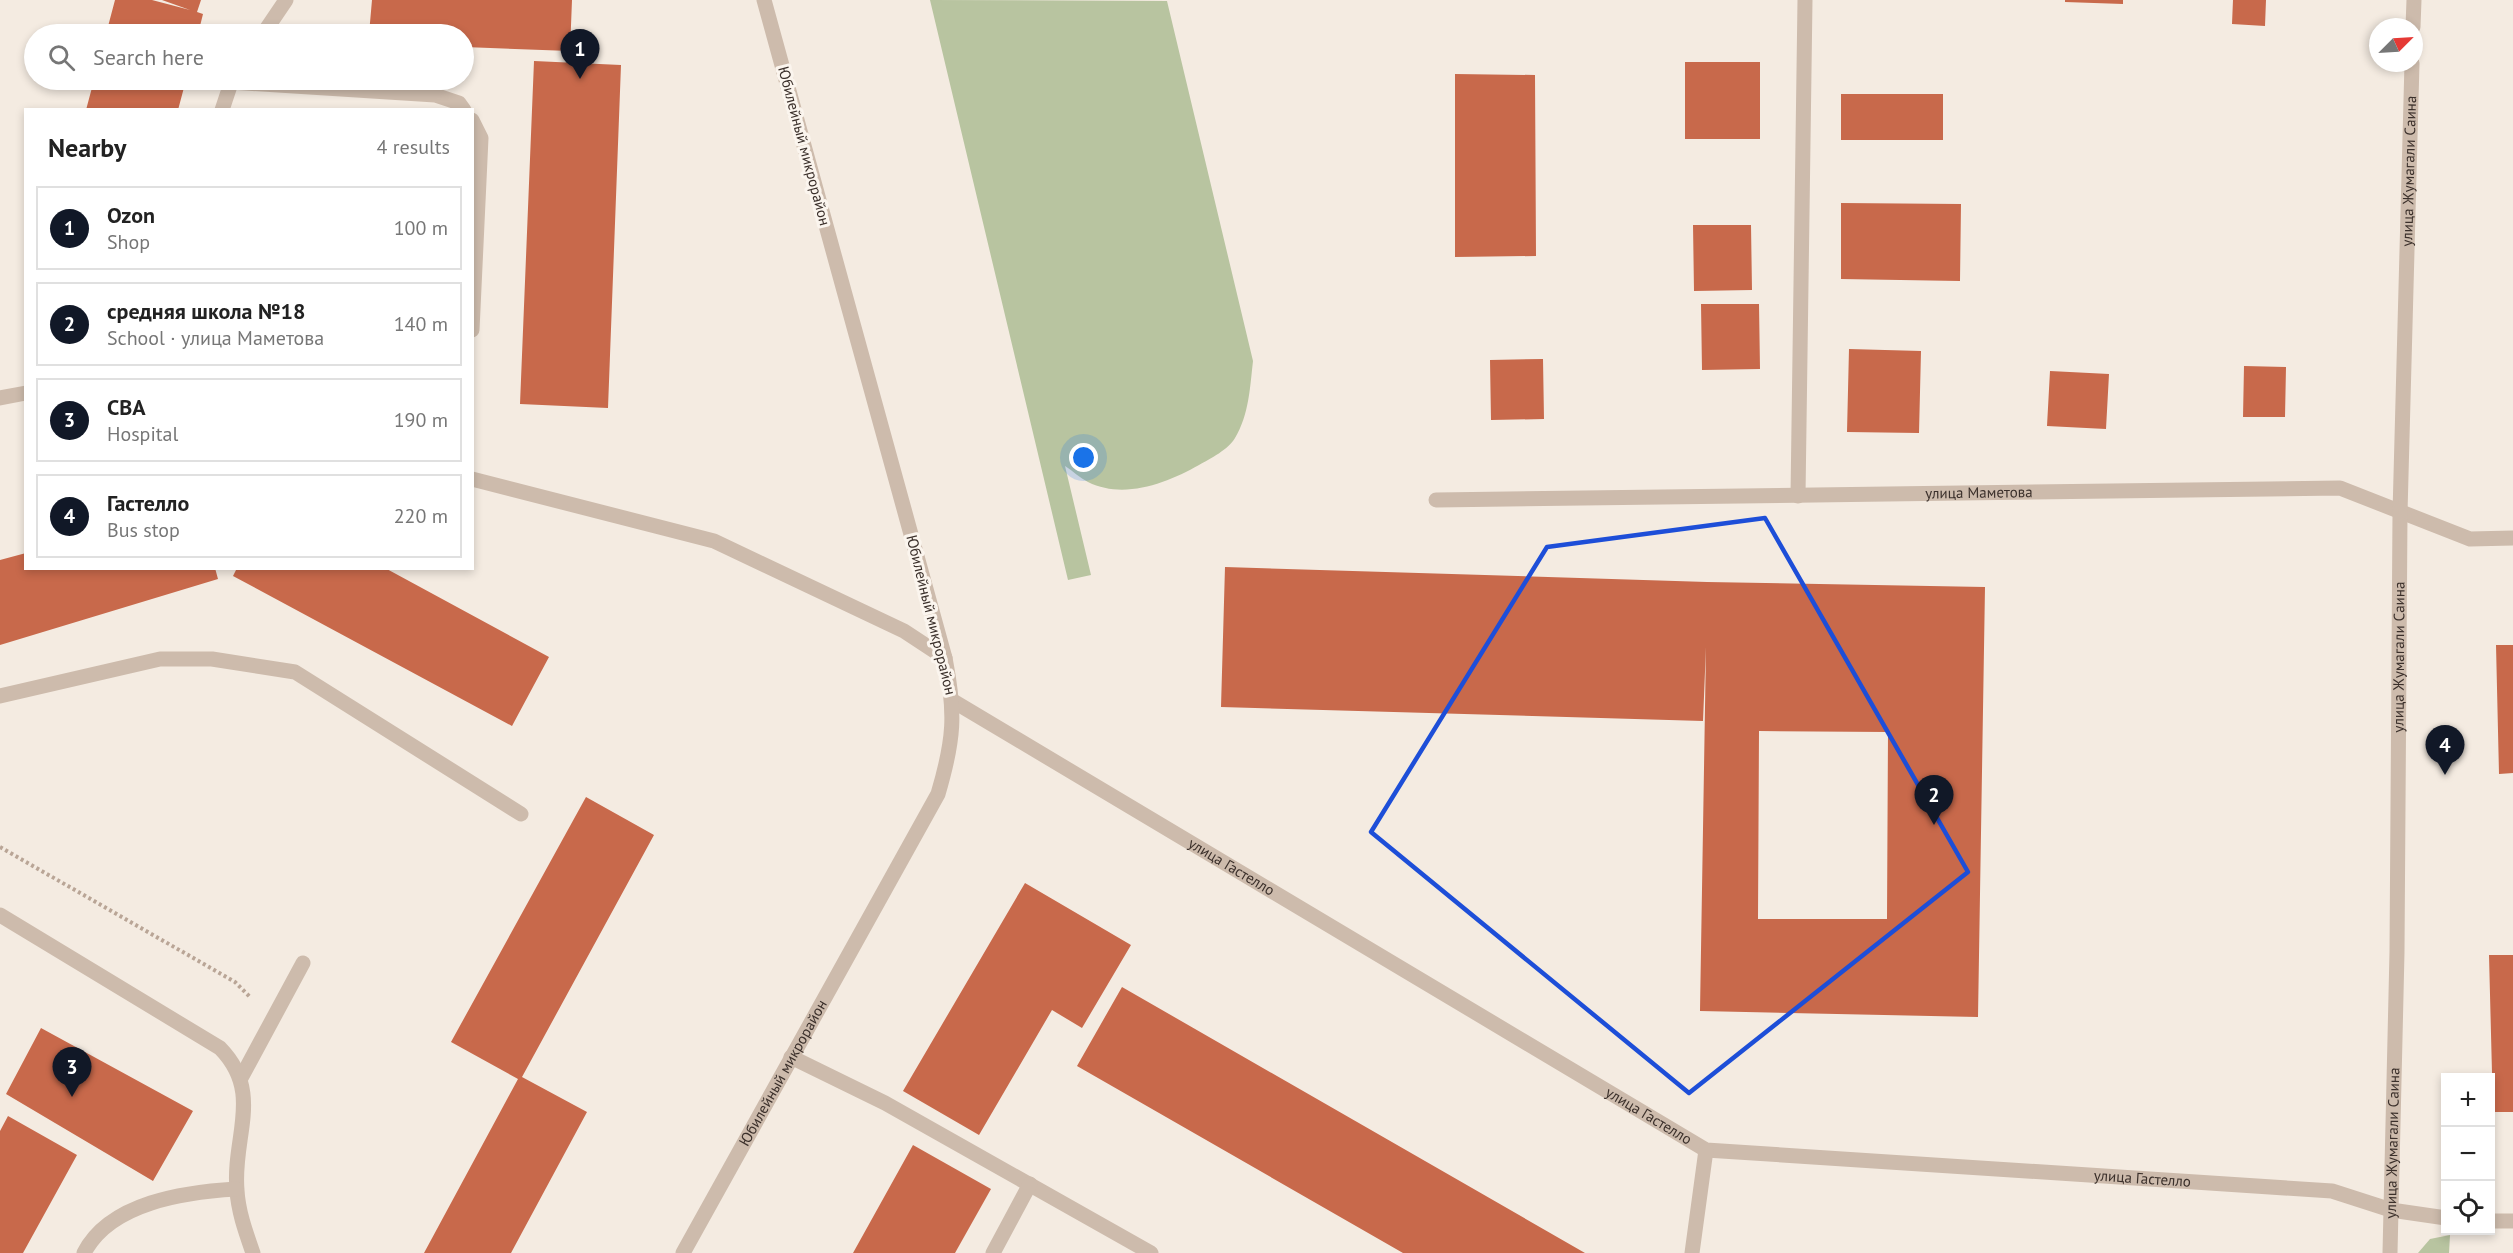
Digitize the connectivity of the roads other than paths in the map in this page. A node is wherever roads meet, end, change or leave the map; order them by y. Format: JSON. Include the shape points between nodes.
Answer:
{"nodes":[{"id":1,"x":286,"y":0,"type":"edge"},
{"id":2,"x":764,"y":0,"type":"edge"},
{"id":3,"x":1804,"y":0,"type":"edge"},
{"id":4,"x":2414,"y":0,"type":"edge"},
{"id":5,"x":2413,"y":18,"type":"edge"},
{"id":6,"x":270,"y":24,"type":"edge"},
{"id":7,"x":2412,"y":72,"type":"edge"},
{"id":8,"x":228,"y":90,"type":"edge"},
{"id":9,"x":372,"y":90,"type":"edge"},
{"id":10,"x":223,"y":108,"type":"edge"},
{"id":11,"x":463,"y":108,"type":"edge"},
{"id":12,"x":474,"y":124,"type":"edge"},
{"id":13,"x":474,"y":292,"type":"edge"},
{"id":14,"x":24,"y":393,"type":"edge"},
{"id":15,"x":0,"y":398,"type":"edge"},
{"id":16,"x":474,"y":480,"type":"edge"},
{"id":17,"x":1798,"y":496,"type":"junction"},
{"id":18,"x":1436,"y":500,"type":"dead end"},
{"id":19,"x":2400,"y":513,"type":"junction"},
{"id":20,"x":2513,"y":538,"type":"edge"},
{"id":21,"x":945,"y":658,"type":"junction"},
{"id":22,"x":0,"y":696,"type":"edge"},
{"id":23,"x":953,"y":701,"type":"junction"},
{"id":24,"x":521,"y":814,"type":"dead end"},
{"id":25,"x":0,"y":915,"type":"edge"},
{"id":26,"x":303,"y":963,"type":"dead end"},
{"id":27,"x":791,"y":1057,"type":"junction"},
{"id":28,"x":241,"y":1078,"type":"junction"},
{"id":29,"x":1706,"y":1150,"type":"junction"},
{"id":30,"x":1030,"y":1185,"type":"junction"},
{"id":31,"x":236,"y":1189,"type":"junction"},
{"id":32,"x":2391,"y":1210,"type":"junction"},
{"id":33,"x":2441,"y":1217,"type":"edge"},
{"id":34,"x":2495,"y":1221,"type":"edge"},
{"id":35,"x":2513,"y":1221,"type":"edge"},
{"id":36,"x":84,"y":1253,"type":"edge"},
{"id":37,"x":252,"y":1253,"type":"edge"},
{"id":38,"x":683,"y":1253,"type":"edge"},
{"id":39,"x":993,"y":1253,"type":"edge"},
{"id":40,"x":1151,"y":1253,"type":"edge"},
{"id":41,"x":1692,"y":1253,"type":"edge"},
{"id":42,"x":2390,"y":1253,"type":"edge"}],
"edges":[{"from":1,"to":6,"type":"street"},
{"from":2,"to":21,"type":"street","name":"Юбилейный микрорайон"},
{"from":3,"to":17,"type":"street"},
{"from":4,"to":5,"type":"street"},
{"from":7,"to":19,"type":"street","name":"улица Жумагали Саина"},
{"from":8,"to":10,"type":"street"},
{"from":9,"to":11,"type":"street","via":[[435,94]]},
{"from":12,"to":13,"type":"street","via":[[482,138]]},
{"from":14,"to":15,"type":"street"},
{"from":16,"to":21,"type":"street","via":[[714,541],[904,631]]},
{"from":17,"to":18,"type":"street","name":"улица Маметова"},
{"from":17,"to":19,"type":"street","name":"улица Маметова","via":[[2340,488]]},
{"from":19,"to":20,"type":"street","name":"улица Маметова","via":[[2470,539]]},
{"from":19,"to":32,"type":"street","name":"улица Жумагали Саина"},
{"from":21,"to":23,"type":"street","name":"Юбилейный микрорайон"},
{"from":22,"to":24,"type":"street","via":[[160,658],[212,658],[295,672]]},
{"from":23,"to":27,"type":"street","name":"Юбилейный микрорайон","via":[[951,751],[938,794]]},
{"from":23,"to":29,"type":"street","name":"улица Гастелло"},
{"from":25,"to":28,"type":"street","via":[[220,1048],[233,1061]]},
{"from":26,"to":28,"type":"street"},
{"from":27,"to":30,"type":"street","via":[[885,1103]]},
{"from":27,"to":38,"type":"street","name":"Юбилейный микрорайон"},
{"from":28,"to":31,"type":"street","via":[[244,1096]]},
{"from":29,"to":32,"type":"street","name":"улица Гастелло","via":[[2332,1191]]},
{"from":29,"to":41,"type":"street"},
{"from":30,"to":39,"type":"street"},
{"from":30,"to":40,"type":"street"},
{"from":31,"to":36,"type":"street","via":[[183,1196],[118,1218],[100,1232]]},
{"from":31,"to":37,"type":"street"},
{"from":32,"to":33,"type":"street","name":"улица Гастелло"},
{"from":32,"to":42,"type":"street","name":"улица Жумагали Саина"},
{"from":34,"to":35,"type":"street"}]}
